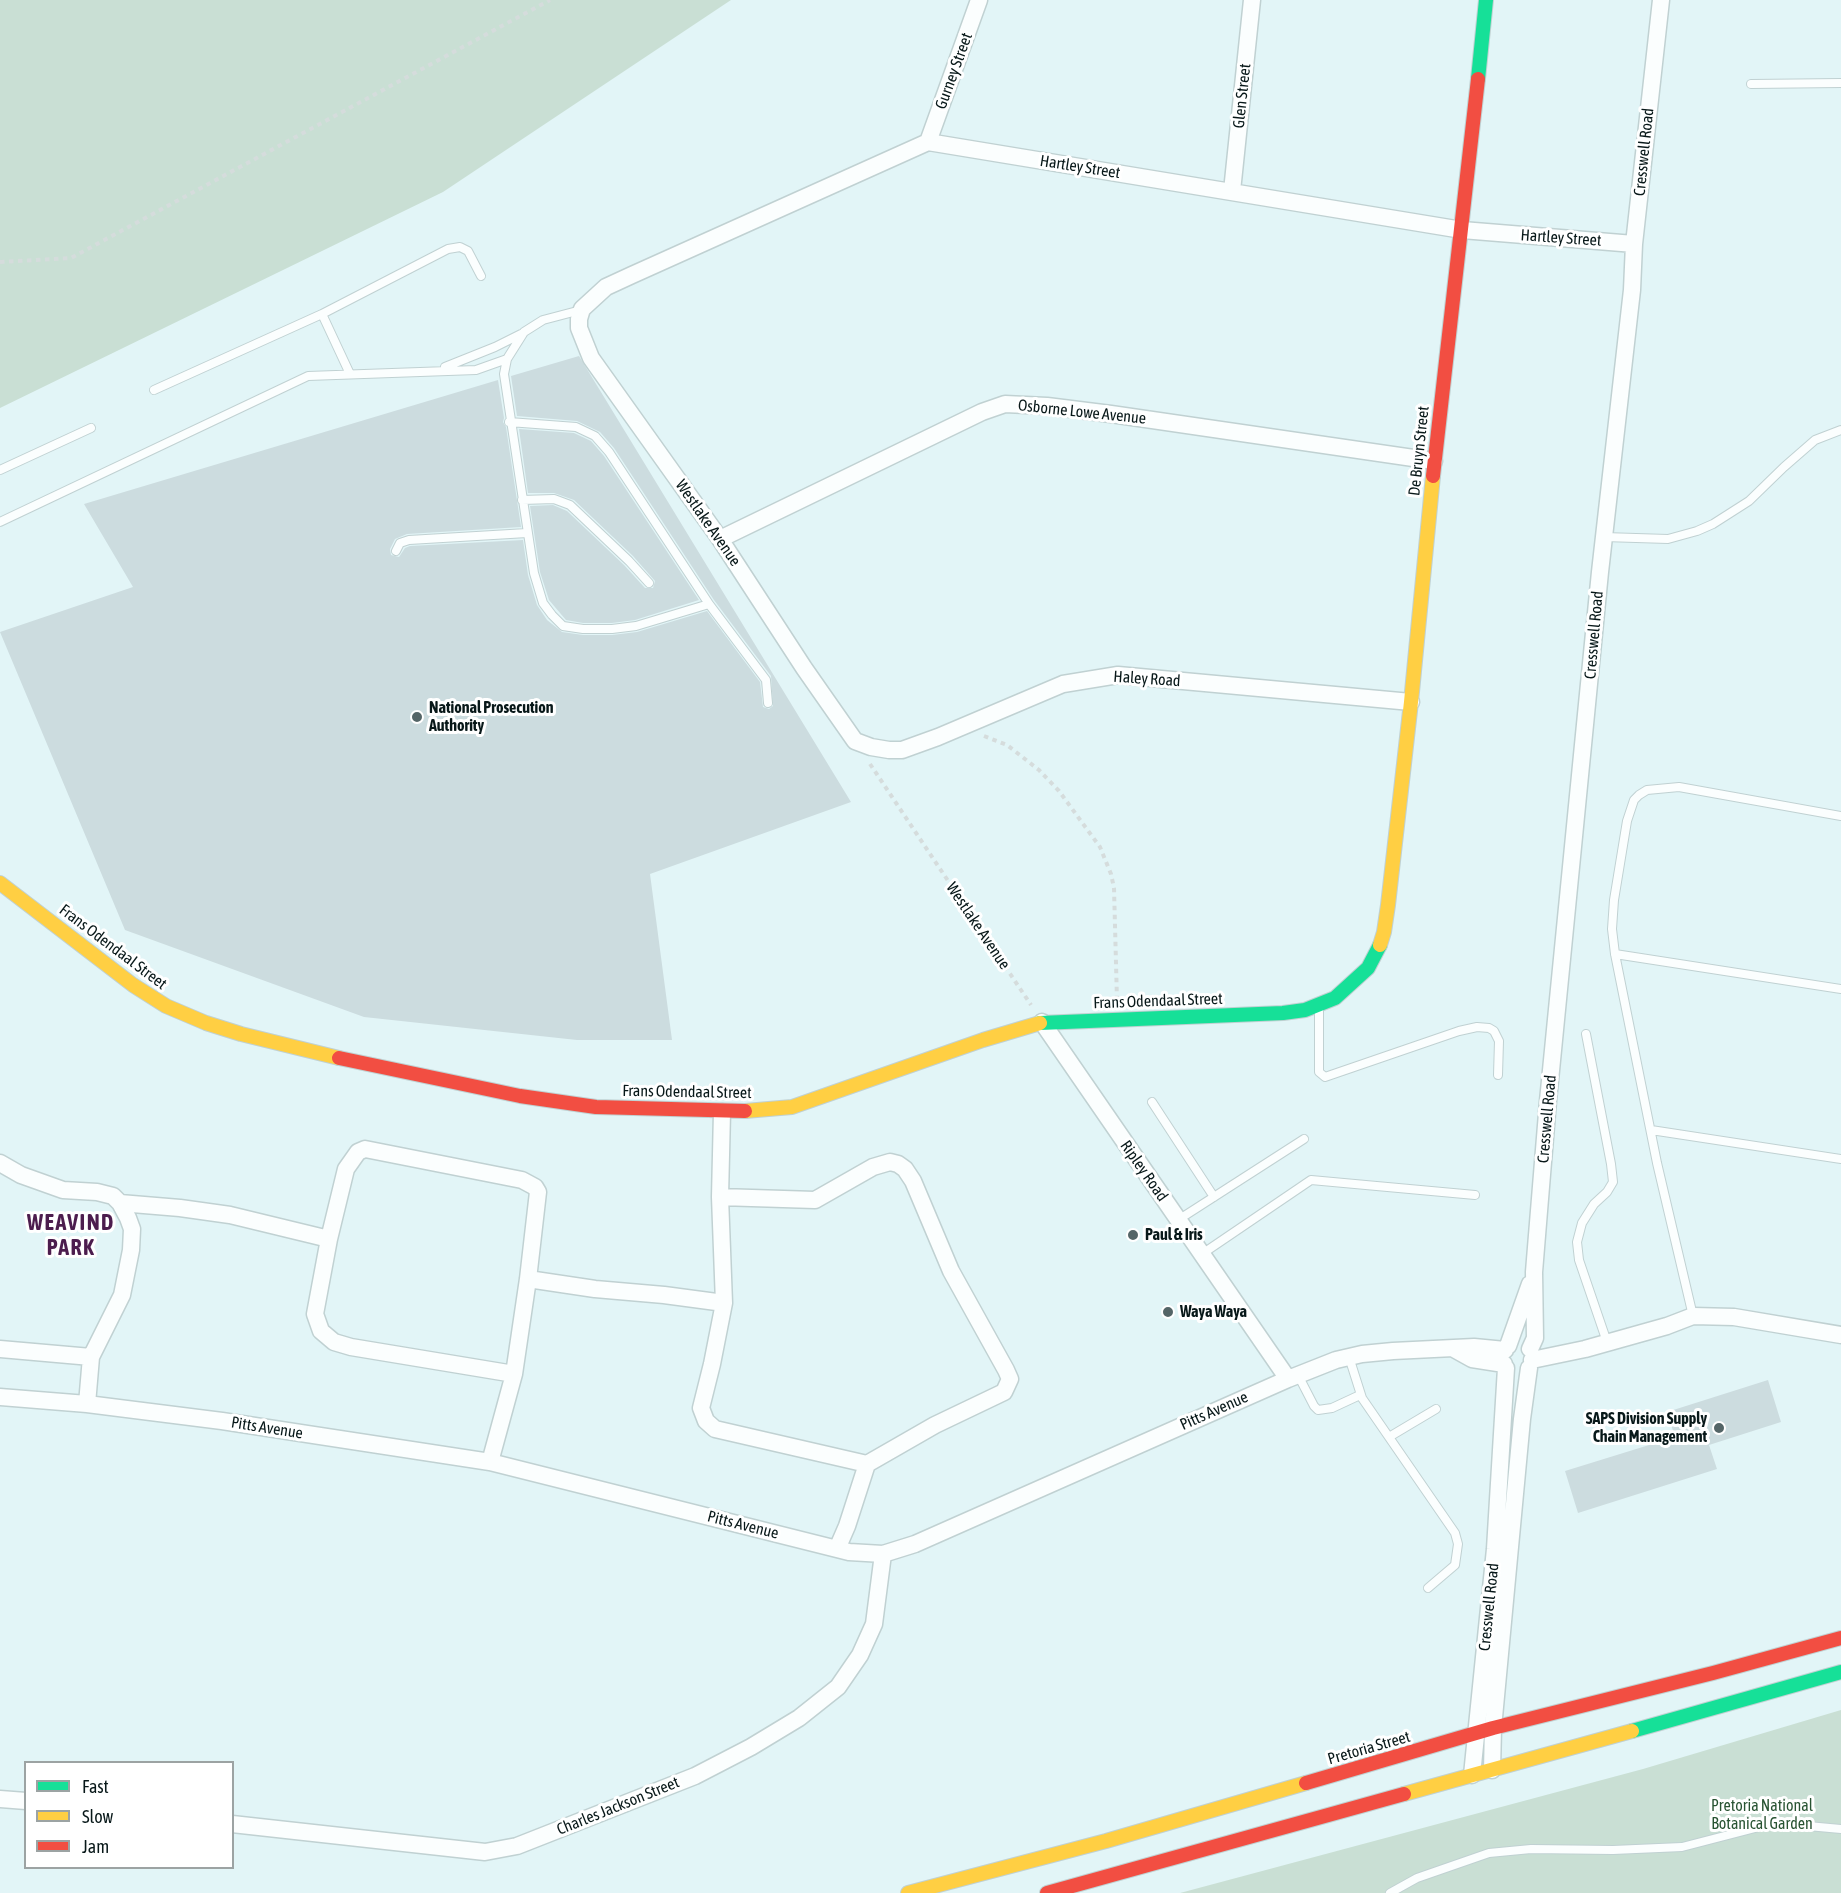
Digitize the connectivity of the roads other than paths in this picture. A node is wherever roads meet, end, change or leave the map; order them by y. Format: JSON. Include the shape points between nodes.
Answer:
{"nodes":[{"id":1,"x":979,"y":0,"type":"edge"},
{"id":2,"x":1252,"y":0,"type":"edge"},
{"id":3,"x":1486,"y":0,"type":"edge"},
{"id":4,"x":1662,"y":0,"type":"edge"},
{"id":5,"x":1841,"y":83,"type":"edge"},
{"id":6,"x":1751,"y":84,"type":"dead end"},
{"id":7,"x":928,"y":142,"type":"junction"},
{"id":8,"x":1233,"y":191,"type":"junction"},
{"id":9,"x":1462,"y":230,"type":"junction"},
{"id":10,"x":1634,"y":244,"type":"junction"},
{"id":11,"x":481,"y":276,"type":"dead end"},
{"id":12,"x":582,"y":309,"type":"junction"},
{"id":13,"x":322,"y":314,"type":"junction"},
{"id":14,"x":524,"y":332,"type":"junction"},
{"id":15,"x":507,"y":359,"type":"junction"},
{"id":16,"x":439,"y":370,"type":"junction"},
{"id":17,"x":350,"y":375,"type":"junction"},
{"id":18,"x":154,"y":390,"type":"dead end"},
{"id":19,"x":509,"y":422,"type":"junction"},
{"id":20,"x":91,"y":428,"type":"dead end"},
{"id":21,"x":1841,"y":430,"type":"edge"},
{"id":22,"x":1434,"y":461,"type":"junction"},
{"id":23,"x":0,"y":470,"type":"edge"},
{"id":24,"x":522,"y":500,"type":"junction"},
{"id":25,"x":0,"y":522,"type":"edge"},
{"id":26,"x":527,"y":533,"type":"junction"},
{"id":27,"x":1604,"y":537,"type":"junction"},
{"id":28,"x":720,"y":539,"type":"junction"},
{"id":29,"x":396,"y":551,"type":"dead end"},
{"id":30,"x":649,"y":583,"type":"dead end"},
{"id":31,"x":709,"y":604,"type":"junction"},
{"id":32,"x":1411,"y":702,"type":"junction"},
{"id":33,"x":768,"y":703,"type":"dead end"},
{"id":34,"x":855,"y":741,"type":"joint"},
{"id":35,"x":1841,"y":816,"type":"edge"},
{"id":36,"x":0,"y":883,"type":"edge"},
{"id":37,"x":1388,"y":905,"type":"joint"},
{"id":38,"x":1615,"y":954,"type":"junction"},
{"id":39,"x":1841,"y":989,"type":"edge"},
{"id":40,"x":1319,"y":1005,"type":"junction"},
{"id":41,"x":1042,"y":1022,"type":"junction"},
{"id":42,"x":1586,"y":1034,"type":"dead end"},
{"id":43,"x":1498,"y":1075,"type":"dead end"},
{"id":44,"x":1152,"y":1102,"type":"dead end"},
{"id":45,"x":722,"y":1112,"type":"junction"},
{"id":46,"x":1651,"y":1130,"type":"junction"},
{"id":47,"x":1304,"y":1139,"type":"dead end"},
{"id":48,"x":1841,"y":1159,"type":"edge"},
{"id":49,"x":0,"y":1163,"type":"edge"},
{"id":50,"x":1474,"y":1195,"type":"dead end"},
{"id":51,"x":720,"y":1197,"type":"junction"},
{"id":52,"x":1214,"y":1197,"type":"junction"},
{"id":53,"x":120,"y":1203,"type":"junction"},
{"id":54,"x":1178,"y":1220,"type":"junction"},
{"id":55,"x":329,"y":1239,"type":"junction"},
{"id":56,"x":1202,"y":1254,"type":"junction"},
{"id":57,"x":1534,"y":1272,"type":"junction"},
{"id":58,"x":528,"y":1279,"type":"junction"},
{"id":59,"x":724,"y":1303,"type":"junction"},
{"id":60,"x":1694,"y":1316,"type":"junction"},
{"id":61,"x":1841,"y":1335,"type":"edge"},
{"id":62,"x":1607,"y":1342,"type":"junction"},
{"id":63,"x":0,"y":1349,"type":"edge"},
{"id":64,"x":91,"y":1357,"type":"junction"},
{"id":65,"x":1349,"y":1357,"type":"junction"},
{"id":66,"x":1506,"y":1357,"type":"junction"},
{"id":67,"x":1530,"y":1359,"type":"junction"},
{"id":68,"x":514,"y":1374,"type":"junction"},
{"id":69,"x":1293,"y":1377,"type":"junction"},
{"id":70,"x":1360,"y":1395,"type":"junction"},
{"id":71,"x":0,"y":1397,"type":"edge"},
{"id":72,"x":87,"y":1404,"type":"junction"},
{"id":73,"x":1436,"y":1409,"type":"dead end"},
{"id":74,"x":1389,"y":1437,"type":"junction"},
{"id":75,"x":490,"y":1462,"type":"junction"},
{"id":76,"x":867,"y":1464,"type":"junction"},
{"id":77,"x":837,"y":1549,"type":"junction"},
{"id":78,"x":883,"y":1554,"type":"junction"},
{"id":79,"x":1428,"y":1588,"type":"dead end"},
{"id":80,"x":1841,"y":1638,"type":"edge"},
{"id":81,"x":1841,"y":1671,"type":"edge"},
{"id":82,"x":1485,"y":1731,"type":"junction"},
{"id":83,"x":1492,"y":1770,"type":"junction"},
{"id":84,"x":1472,"y":1775,"type":"junction"},
{"id":85,"x":0,"y":1799,"type":"edge"},
{"id":86,"x":24,"y":1801,"type":"edge"},
{"id":87,"x":234,"y":1824,"type":"edge"},
{"id":88,"x":1841,"y":1829,"type":"edge"},
{"id":89,"x":908,"y":1893,"type":"edge"},
{"id":90,"x":1047,"y":1893,"type":"edge"},
{"id":91,"x":1390,"y":1893,"type":"edge"}],
"edges":[{"from":1,"to":7,"type":"street","name":"Gurney Street"},
{"from":2,"to":8,"type":"street","name":"Glen Street"},
{"from":3,"to":9,"type":"street","name":"De Bruyn Street"},
{"from":4,"to":10,"type":"street","name":"Cresswell Road"},
{"from":5,"to":6,"type":"lane"},
{"from":7,"to":8,"type":"street","name":"Hartley Street"},
{"from":7,"to":12,"type":"street","via":[[606,287]]},
{"from":8,"to":9,"type":"street","name":"Hartley Street"},
{"from":9,"to":10,"type":"street","name":"Hartley Street"},
{"from":9,"to":22,"type":"street","name":"De Bruyn Street"},
{"from":10,"to":27,"type":"street","name":"Cresswell Road"},
{"from":11,"to":13,"type":"lane","via":[[468,251],[460,247],[448,249]]},
{"from":12,"to":14,"type":"lane","via":[[543,320]]},
{"from":12,"to":28,"type":"street","name":"Westlake Avenue","via":[[579,328],[591,358]]},
{"from":13,"to":17,"type":"lane"},
{"from":13,"to":18,"type":"lane"},
{"from":14,"to":15,"type":"lane"},
{"from":14,"to":16,"type":"lane"},
{"from":15,"to":16,"type":"lane","via":[[476,370]]},
{"from":15,"to":19,"type":"lane","via":[[504,374]]},
{"from":16,"to":17,"type":"lane"},
{"from":17,"to":25,"type":"lane","via":[[308,376]]},
{"from":19,"to":24,"type":"lane"},
{"from":19,"to":31,"type":"lane","via":[[576,427],[595,436]]},
{"from":20,"to":23,"type":"lane"},
{"from":21,"to":27,"type":"lane","via":[[1815,441],[1749,501],[1697,531],[1668,539]]},
{"from":22,"to":28,"type":"street","name":"Osborne Lowe Avenue","via":[[1111,414],[1005,404]]},
{"from":22,"to":32,"type":"street","name":"De Bruyn Street"},
{"from":24,"to":26,"type":"lane"},
{"from":24,"to":30,"type":"lane","via":[[554,499],[570,505]]},
{"from":26,"to":29,"type":"lane","via":[[408,540],[400,543]]},
{"from":26,"to":31,"type":"lane","via":[[538,593],[563,626],[636,626]]},
{"from":27,"to":57,"type":"street","name":"Cresswell Road"},
{"from":28,"to":34,"type":"street","name":"Westlake Avenue"},
{"from":31,"to":33,"type":"lane","via":[[766,680]]},
{"from":32,"to":34,"type":"street","name":"Haley Road","via":[[1118,675],[1063,684],[902,750],[880,749]]},
{"from":32,"to":37,"type":"street","name":"De Bruyn Street"},
{"from":35,"to":38,"type":"lane","via":[[1679,787],[1647,790],[1634,800],[1627,821],[1614,900]]},
{"from":36,"to":45,"type":"street","name":"Frans Odendaal Street","via":[[133,985],[166,1006],[223,1029],[520,1096],[596,1107]]},
{"from":37,"to":40,"type":"street","name":"Frans Odendaal Street","via":[[1384,932],[1368,968],[1345,990]]},
{"from":38,"to":39,"type":"lane"},
{"from":38,"to":46,"type":"lane"},
{"from":40,"to":41,"type":"street","name":"Frans Odendaal Street","via":[[1283,1013]]},
{"from":40,"to":43,"type":"lane","via":[[1319,1072],[1325,1077],[1477,1027],[1494,1031],[1499,1041]]},
{"from":41,"to":45,"type":"street","name":"Frans Odendaal Street","via":[[792,1107]]},
{"from":41,"to":54,"type":"street","name":"Ripley Road"},
{"from":42,"to":62,"type":"lane","via":[[1613,1182],[1581,1223],[1577,1242],[1579,1260]]},
{"from":44,"to":52,"type":"lane"},
{"from":45,"to":51,"type":"street"},
{"from":46,"to":48,"type":"lane"},
{"from":46,"to":60,"type":"lane"},
{"from":47,"to":52,"type":"lane"},
{"from":49,"to":53,"type":"street","via":[[63,1190],[106,1194]]},
{"from":50,"to":56,"type":"lane","via":[[1311,1180]]},
{"from":51,"to":59,"type":"street"},
{"from":51,"to":76,"type":"street","via":[[815,1200],[873,1167],[890,1162],[905,1169],[913,1180],[951,1271],[1010,1379],[1005,1392],[935,1425]]},
{"from":52,"to":54,"type":"lane"},
{"from":53,"to":55,"type":"street","via":[[230,1215]]},
{"from":53,"to":64,"type":"street","via":[[132,1229],[123,1295]]},
{"from":54,"to":56,"type":"street","name":"Ripley Road"},
{"from":55,"to":58,"type":"street","via":[[346,1169],[352,1157],[365,1149],[522,1180],[535,1187],[539,1196]]},
{"from":55,"to":68,"type":"street","via":[[315,1314],[321,1331],[329,1339],[351,1347]]},
{"from":56,"to":69,"type":"street","name":"Ripley Road"},
{"from":57,"to":66,"type":"street","name":"Cresswell Road"},
{"from":57,"to":67,"type":"street","name":"Cresswell Road","via":[[1535,1338]]},
{"from":58,"to":59,"type":"street"},
{"from":58,"to":68,"type":"street"},
{"from":59,"to":76,"type":"street","via":[[701,1407],[706,1421],[715,1429]]},
{"from":60,"to":61,"type":"street","via":[[1734,1317]]},
{"from":60,"to":62,"type":"street"},
{"from":62,"to":67,"type":"street"},
{"from":63,"to":64,"type":"street"},
{"from":64,"to":72,"type":"street"},
{"from":65,"to":66,"type":"street","name":"Pitts Avenue","via":[[1454,1349],[1483,1362]]},
{"from":65,"to":69,"type":"street","name":"Pitts Avenue"},
{"from":65,"to":70,"type":"lane"},
{"from":66,"to":67,"type":"street","via":[[1518,1343]]},
{"from":66,"to":67,"type":"street","via":[[1517,1373]]},
{"from":66,"to":82,"type":"street","name":"Cresswell Road"},
{"from":67,"to":82,"type":"street","name":"Cresswell Road"},
{"from":68,"to":75,"type":"street"},
{"from":69,"to":70,"type":"lane","via":[[1318,1410]]},
{"from":69,"to":78,"type":"street","name":"Pitts Avenue","via":[[915,1544]]},
{"from":70,"to":74,"type":"lane"},
{"from":71,"to":72,"type":"street","name":"Pitts Avenue"},
{"from":72,"to":75,"type":"street","name":"Pitts Avenue"},
{"from":73,"to":74,"type":"lane"},
{"from":74,"to":79,"type":"lane","via":[[1451,1526],[1458,1544],[1455,1565]]},
{"from":75,"to":77,"type":"street","name":"Pitts Avenue"},
{"from":76,"to":77,"type":"street"},
{"from":77,"to":78,"type":"street","name":"Pitts Avenue"},
{"from":78,"to":87,"type":"street","name":"Charles Jackson Street","via":[[874,1624],[860,1655],[838,1687],[799,1718],[695,1776],[517,1846],[485,1852]]},
{"from":80,"to":82,"type":"street","name":"Pretoria Street"},
{"from":81,"to":83,"type":"street"},
{"from":82,"to":83,"type":"street","name":"Cresswell Road"},
{"from":82,"to":84,"type":"street","name":"Cresswell Road"},
{"from":82,"to":89,"type":"street","name":"Pretoria Street","via":[[1106,1841]]},
{"from":83,"to":84,"type":"street"},
{"from":84,"to":90,"type":"street"},
{"from":85,"to":86,"type":"street"},
{"from":88,"to":91,"type":"lane","via":[[1786,1824],[1722,1835],[1682,1847],[1540,1848],[1489,1853],[1417,1878]]}]}
